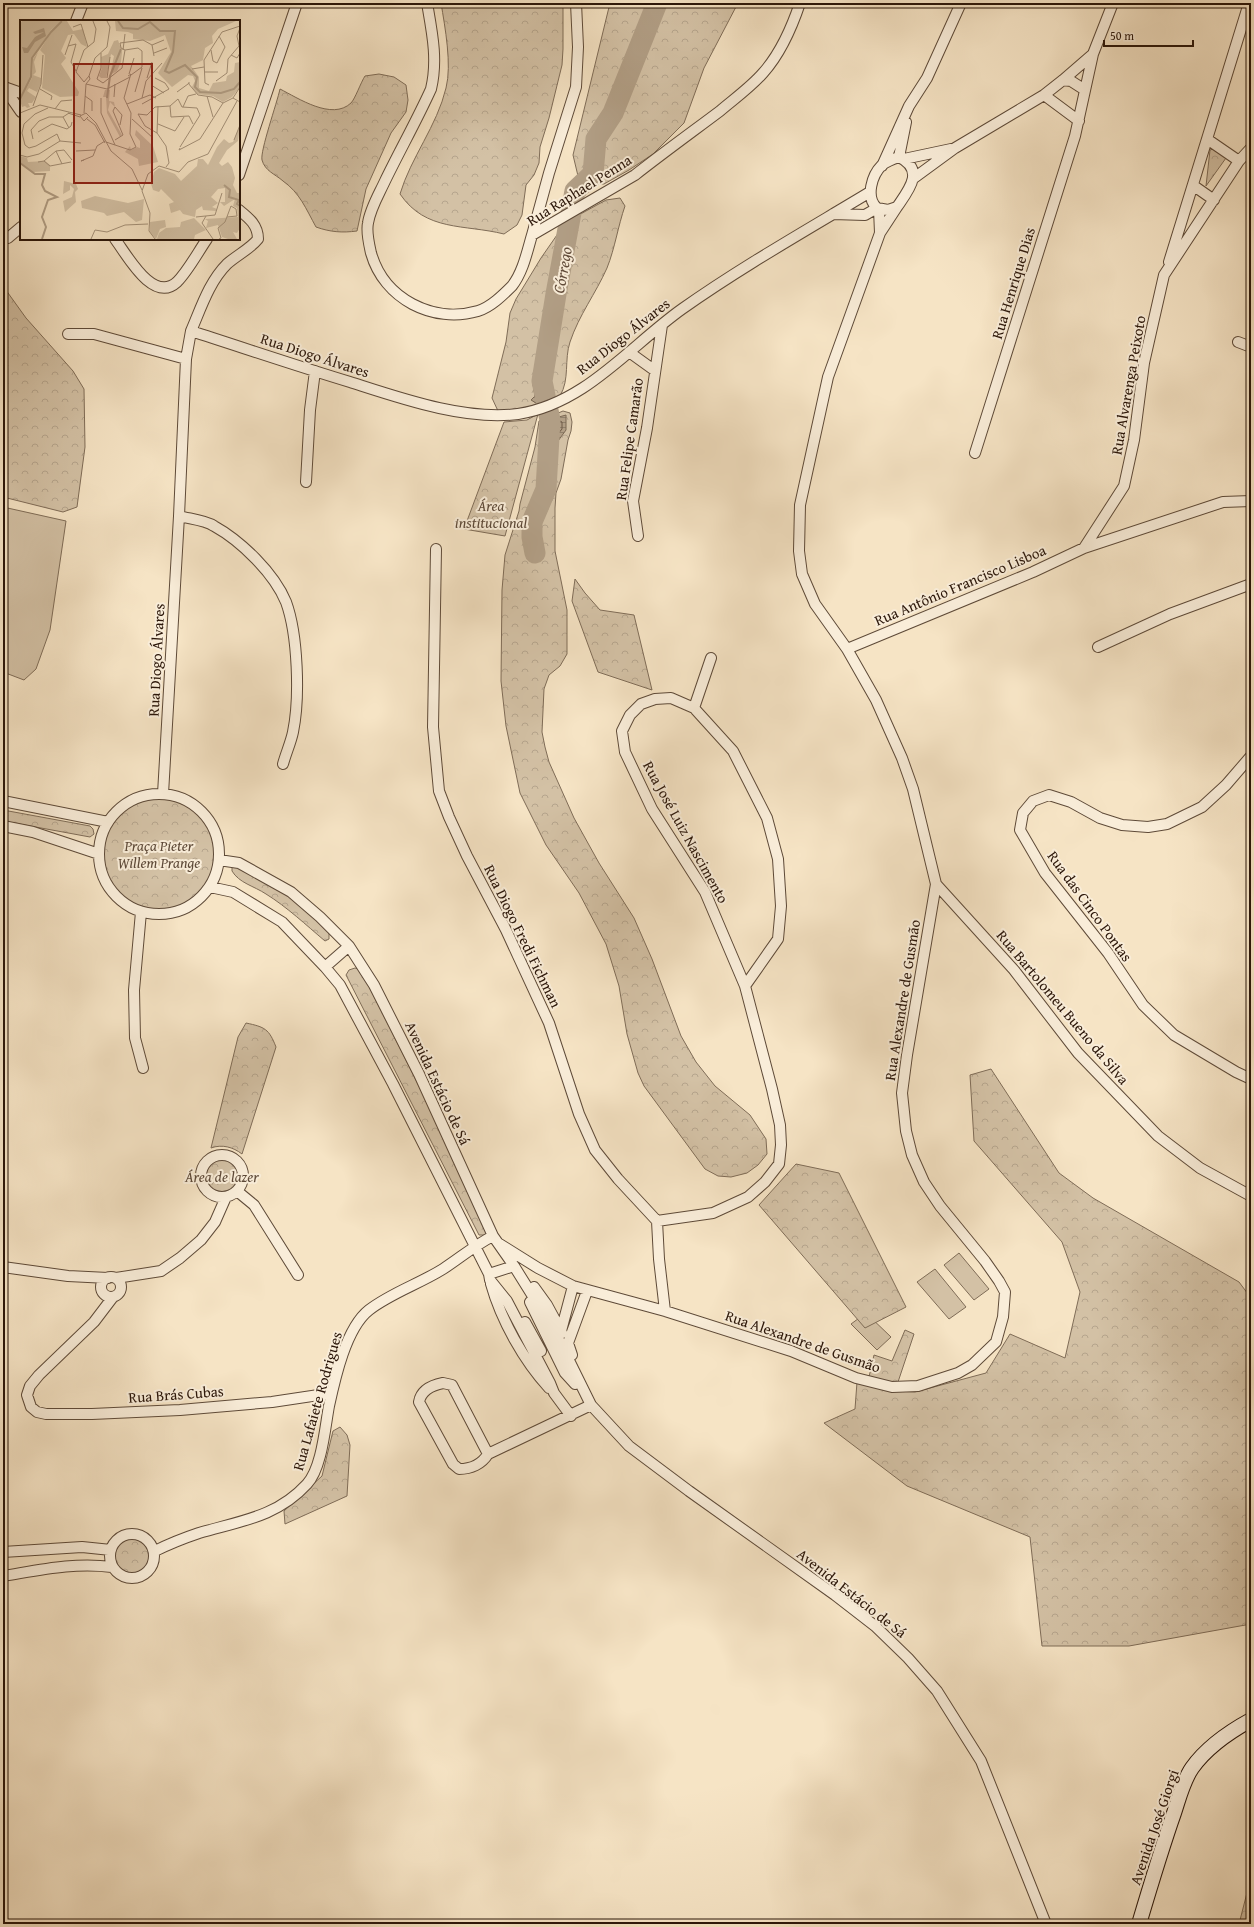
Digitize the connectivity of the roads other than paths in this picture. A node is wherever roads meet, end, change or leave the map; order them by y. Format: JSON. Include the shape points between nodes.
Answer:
{"nodes":[{"id":1,"x":82,"y":3,"type":"edge"},
{"id":2,"x":297,"y":3,"type":"edge"},
{"id":3,"x":427,"y":3,"type":"edge"},
{"id":4,"x":576,"y":3,"type":"edge"},
{"id":5,"x":800,"y":3,"type":"edge"},
{"id":6,"x":961,"y":3,"type":"edge"},
{"id":7,"x":1113,"y":3,"type":"edge"},
{"id":8,"x":1249,"y":3,"type":"edge"},
{"id":9,"x":76,"y":20,"type":"edge"},
{"id":10,"x":1093,"y":54,"type":"junction"},
{"id":11,"x":1063,"y":80,"type":"junction"},
{"id":12,"x":4,"y":86,"type":"edge"},
{"id":13,"x":1085,"y":90,"type":"junction"},
{"id":14,"x":20,"y":94,"type":"edge"},
{"id":15,"x":1044,"y":95,"type":"junction"},
{"id":16,"x":909,"y":106,"type":"junction"},
{"id":17,"x":20,"y":110,"type":"edge"},
{"id":18,"x":1079,"y":121,"type":"junction"},
{"id":19,"x":1207,"y":139,"type":"junction"},
{"id":20,"x":955,"y":148,"type":"junction"},
{"id":21,"x":1251,"y":148,"type":"edge"},
{"id":22,"x":902,"y":158,"type":"junction"},
{"id":23,"x":1239,"y":161,"type":"junction"},
{"id":24,"x":882,"y":166,"type":"junction"},
{"id":25,"x":240,"y":172,"type":"edge"},
{"id":26,"x":914,"y":178,"type":"junction"},
{"id":27,"x":1194,"y":186,"type":"junction"},
{"id":28,"x":870,"y":192,"type":"junction"},
{"id":29,"x":1214,"y":200,"type":"junction"},
{"id":30,"x":897,"y":207,"type":"junction"},
{"id":31,"x":878,"y":208,"type":"junction"},
{"id":32,"x":240,"y":211,"type":"edge"},
{"id":33,"x":833,"y":214,"type":"junction"},
{"id":34,"x":20,"y":229,"type":"edge"},
{"id":35,"x":880,"y":233,"type":"junction"},
{"id":36,"x":532,"y":235,"type":"junction"},
{"id":37,"x":8,"y":238,"type":"dead end"},
{"id":38,"x":116,"y":240,"type":"edge"},
{"id":39,"x":206,"y":240,"type":"edge"},
{"id":40,"x":1164,"y":275,"type":"junction"},
{"id":41,"x":662,"y":325,"type":"junction"},
{"id":42,"x":191,"y":331,"type":"junction"},
{"id":43,"x":68,"y":334,"type":"dead end"},
{"id":44,"x":1238,"y":342,"type":"dead end"},
{"id":45,"x":1251,"y":347,"type":"edge"},
{"id":46,"x":629,"y":352,"type":"junction"},
{"id":47,"x":186,"y":359,"type":"junction"},
{"id":48,"x":654,"y":370,"type":"junction"},
{"id":49,"x":315,"y":371,"type":"junction"},
{"id":50,"x":974,"y":453,"type":"dead end"},
{"id":51,"x":306,"y":482,"type":"dead end"},
{"id":52,"x":1251,"y":501,"type":"edge"},
{"id":53,"x":179,"y":516,"type":"junction"},
{"id":54,"x":638,"y":536,"type":"dead end"},
{"id":55,"x":1084,"y":548,"type":"junction"},
{"id":56,"x":436,"y":549,"type":"dead end"},
{"id":57,"x":1251,"y":584,"type":"edge"},
{"id":58,"x":1098,"y":647,"type":"dead end"},
{"id":59,"x":847,"y":649,"type":"junction"},
{"id":60,"x":711,"y":658,"type":"dead end"},
{"id":61,"x":694,"y":708,"type":"junction"},
{"id":62,"x":1251,"y":756,"type":"edge"},
{"id":63,"x":283,"y":764,"type":"dead end"},
{"id":64,"x":163,"y":794,"type":"junction"},
{"id":65,"x":3,"y":801,"type":"edge"},
{"id":66,"x":108,"y":822,"type":"junction"},
{"id":67,"x":3,"y":826,"type":"edge"},
{"id":68,"x":99,"y":854,"type":"junction"},
{"id":69,"x":219,"y":860,"type":"junction"},
{"id":70,"x":936,"y":884,"type":"junction"},
{"id":71,"x":210,"y":887,"type":"junction"},
{"id":72,"x":141,"y":912,"type":"junction"},
{"id":73,"x":349,"y":946,"type":"junction"},
{"id":74,"x":325,"y":966,"type":"junction"},
{"id":75,"x":745,"y":986,"type":"junction"},
{"id":76,"x":143,"y":1068,"type":"dead end"},
{"id":77,"x":1251,"y":1078,"type":"edge"},
{"id":78,"x":232,"y":1194,"type":"junction"},
{"id":79,"x":1251,"y":1196,"type":"edge"},
{"id":80,"x":657,"y":1221,"type":"junction"},
{"id":81,"x":495,"y":1239,"type":"junction"},
{"id":82,"x":474,"y":1245,"type":"junction"},
{"id":83,"x":3,"y":1267,"type":"edge"},
{"id":84,"x":516,"y":1269,"type":"junction"},
{"id":85,"x":298,"y":1275,"type":"dead end"},
{"id":86,"x":489,"y":1277,"type":"junction"},
{"id":87,"x":112,"y":1278,"type":"junction"},
{"id":88,"x":573,"y":1286,"type":"junction"},
{"id":89,"x":587,"y":1290,"type":"junction"},
{"id":90,"x":113,"y":1297,"type":"junction"},
{"id":91,"x":665,"y":1311,"type":"junction"},
{"id":92,"x":561,"y":1331,"type":"junction"},
{"id":93,"x":568,"y":1344,"type":"junction"},
{"id":94,"x":332,"y":1393,"type":"junction"},
{"id":95,"x":557,"y":1396,"type":"junction"},
{"id":96,"x":586,"y":1398,"type":"junction"},
{"id":97,"x":571,"y":1416,"type":"junction"},
{"id":98,"x":488,"y":1454,"type":"junction"},
{"id":99,"x":111,"y":1550,"type":"junction"},
{"id":100,"x":155,"y":1551,"type":"junction"},
{"id":101,"x":3,"y":1552,"type":"edge"},
{"id":102,"x":112,"y":1567,"type":"junction"},
{"id":103,"x":3,"y":1576,"type":"edge"},
{"id":104,"x":1251,"y":1720,"type":"edge"},
{"id":105,"x":1046,"y":1924,"type":"edge"},
{"id":106,"x":1139,"y":1924,"type":"edge"}],
"edges":[{"from":1,"to":9,"type":"street"},
{"from":2,"to":25,"type":"street"},
{"from":3,"to":36,"type":"street","name":"Rua Raphael Penna","via":[[435,73],[431,89],[376,200],[368,223],[369,245],[374,262],[382,279],[399,297],[418,308],[442,314],[480,311],[513,285],[524,262]]},
{"from":4,"to":36,"type":"street","via":[[576,87]]},
{"from":5,"to":36,"type":"street","name":"Rua Raphael Penna","via":[[783,43],[763,73],[734,99],[635,175]]},
{"from":6,"to":16,"type":"street","via":[[927,78]]},
{"from":7,"to":10,"type":"street"},
{"from":8,"to":19,"type":"street"},
{"from":10,"to":11,"type":"street"},
{"from":10,"to":13,"type":"street","name":"Rua Henrique Dias"},
{"from":11,"to":13,"type":"street","via":[[1072,81]]},
{"from":11,"to":15,"type":"street"},
{"from":12,"to":14,"type":"street"},
{"from":12,"to":17,"type":"street"},
{"from":13,"to":18,"type":"street","name":"Rua Henrique Dias"},
{"from":15,"to":18,"type":"street"},
{"from":15,"to":20,"type":"street"},
{"from":16,"to":22,"type":"street"},
{"from":16,"to":24,"type":"street"},
{"from":18,"to":50,"type":"street","name":"Rua Henrique Dias"},
{"from":19,"to":23,"type":"street"},
{"from":19,"to":27,"type":"street"},
{"from":20,"to":22,"type":"street"},
{"from":20,"to":26,"type":"street"},
{"from":21,"to":23,"type":"street","name":"Rua Alvarenga Peixoto"},
{"from":22,"to":24,"type":"street","via":[[890,160]]},
{"from":22,"to":26,"type":"street","via":[[912,170]]},
{"from":23,"to":29,"type":"street","name":"Rua Alvarenga Peixoto"},
{"from":24,"to":28,"type":"street"},
{"from":26,"to":30,"type":"street"},
{"from":27,"to":29,"type":"street"},
{"from":27,"to":40,"type":"street"},
{"from":28,"to":31,"type":"street","via":[[872,201]]},
{"from":28,"to":33,"type":"street","name":"Rua Diogo Álvares"},
{"from":29,"to":40,"type":"street","name":"Rua Alvarenga Peixoto"},
{"from":30,"to":31,"type":"street","via":[[888,210]]},
{"from":30,"to":35,"type":"street","name":"Rua Alexandre de Gusmão"},
{"from":31,"to":33,"type":"street","via":[[866,215]]},
{"from":31,"to":35,"type":"street","name":"Rua Alexandre de Gusmão"},
{"from":32,"to":42,"type":"street","via":[[256,225],[258,239],[216,277]]},
{"from":33,"to":41,"type":"street","name":"Rua Diogo Álvares","via":[[741,270]]},
{"from":34,"to":37,"type":"street"},
{"from":35,"to":59,"type":"street","name":"Rua Alexandre de Gusmão","via":[[828,377],[800,505],[799,551],[802,574],[815,604]]},
{"from":38,"to":39,"type":"street","via":[[152,286],[160,288],[176,282]]},
{"from":40,"to":55,"type":"street","name":"Rua Alvarenga Peixoto","via":[[1144,363],[1134,440],[1124,486]]},
{"from":41,"to":46,"type":"street","name":"Rua Diogo Álvares"},
{"from":41,"to":48,"type":"street","name":"Rua Felipe Camarão"},
{"from":42,"to":47,"type":"street","name":"Rua Diogo Álvares"},
{"from":42,"to":49,"type":"street","name":"Rua Diogo Álvares"},
{"from":43,"to":47,"type":"street","via":[[94,334]]},
{"from":44,"to":45,"type":"street"},
{"from":46,"to":48,"type":"street","name":"Rua Felipe Camarão"},
{"from":46,"to":49,"type":"street","name":"Rua Diogo Álvares","via":[[592,382],[558,402],[535,411],[493,416],[465,413],[391,395]]},
{"from":47,"to":53,"type":"street","name":"Rua Diogo Álvares"},
{"from":48,"to":54,"type":"street","name":"Rua Felipe Camarão","via":[[647,428],[633,501]]},
{"from":49,"to":51,"type":"street"},
{"from":52,"to":55,"type":"street","name":"Rua Antônio Francisco Lisboa","via":[[1222,502]]},
{"from":53,"to":63,"type":"street","via":[[213,525],[242,546],[264,568],[286,602],[297,671],[293,732]]},
{"from":53,"to":64,"type":"street","name":"Rua Diogo Álvares"},
{"from":55,"to":59,"type":"street","name":"Rua Antônio Francisco Lisboa","via":[[1034,572]]},
{"from":56,"to":80,"type":"street","name":"Rua Diogo Fredi Fichman","via":[[433,727],[439,791],[448,817],[506,930],[549,1023],[579,1114],[595,1150]]},
{"from":57,"to":58,"type":"street","via":[[1170,614]]},
{"from":59,"to":70,"type":"street","name":"Rua Alexandre de Gusmão","via":[[876,700],[902,758],[913,789]]},
{"from":60,"to":61,"type":"street"},
{"from":61,"to":75,"type":"street","name":"Rua José Luiz Nascimento","via":[[733,751],[766,818],[778,859],[781,906],[778,939]]},
{"from":61,"to":75,"type":"street","name":"Rua José Luiz Nascimento","via":[[671,698],[655,699],[641,704],[630,715],[622,731],[625,752],[652,808],[705,892]]},
{"from":62,"to":77,"type":"street","name":"Rua das Cinco Pontas","via":[[1226,785],[1202,807],[1167,824],[1148,827],[1122,825],[1049,795],[1034,801],[1023,813],[1020,830],[1045,873],[1108,953],[1143,1005],[1174,1035],[1236,1072]]},
{"from":64,"to":66,"type":"street","via":[[144,796],[128,802]]},
{"from":64,"to":69,"type":"street","via":[[185,800],[205,816],[217,838]]},
{"from":65,"to":66,"type":"street"},
{"from":66,"to":68,"type":"street","via":[[102,833]]},
{"from":67,"to":68,"type":"street","via":[[33,832]]},
{"from":68,"to":72,"type":"street","via":[[102,876],[109,888],[128,906]]},
{"from":69,"to":71,"type":"street"},
{"from":69,"to":73,"type":"street","name":"Avenida Estácio de Sá","via":[[239,863],[291,892]]},
{"from":70,"to":79,"type":"street","name":"Rua Bartolomeu Bueno da Silva","via":[[1014,970],[1078,1053],[1158,1136],[1200,1168]]},
{"from":70,"to":91,"type":"street","name":"Rua Alexandre de Gusmão","via":[[906,1055],[902,1093],[906,1131],[912,1155],[924,1182],[940,1206],[985,1261],[1004,1292],[1004,1317],[996,1342],[972,1365],[958,1373],[918,1386],[892,1387],[856,1378],[791,1351]]},
{"from":71,"to":72,"type":"street","via":[[193,904],[177,912]]},
{"from":71,"to":74,"type":"street","via":[[233,892],[282,922]]},
{"from":72,"to":76,"type":"street","via":[[134,990],[135,1038]]},
{"from":73,"to":74,"type":"street"},
{"from":73,"to":81,"type":"street","name":"Avenida Estácio de Sá","via":[[374,985],[419,1074]]},
{"from":74,"to":82,"type":"street","via":[[340,985],[393,1084]]},
{"from":75,"to":80,"type":"street","name":"Rua José Luiz Nascimento","via":[[780,1126],[779,1164],[765,1182],[748,1197],[713,1213]]},
{"from":78,"to":78,"type":"street","via":[[242,1184],[240,1165],[229,1156],[218,1155],[207,1161],[201,1169],[201,1182],[206,1191],[218,1197]]},
{"from":78,"to":85,"type":"street","via":[[254,1205]]},
{"from":78,"to":87,"type":"street","via":[[201,1240],[162,1271]]},
{"from":80,"to":91,"type":"street"},
{"from":81,"to":82,"type":"street"},
{"from":81,"to":84,"type":"street","name":"Avenida Estácio de Sá"},
{"from":81,"to":88,"type":"street","name":"Rua Alexandre de Gusmão","via":[[538,1268]]},
{"from":82,"to":86,"type":"street"},
{"from":82,"to":94,"type":"street","name":"Rua Lafaiete Rodrigues","via":[[442,1269],[380,1303],[359,1320],[350,1333]]},
{"from":83,"to":87,"type":"street","via":[[68,1276]]},
{"from":84,"to":86,"type":"street"},
{"from":84,"to":92,"type":"street","name":"Avenida Estácio de Sá","via":[[536,1289]]},
{"from":84,"to":96,"type":"street","name":"Avenida Estácio de Sá","via":[[524,1291],[565,1372]]},
{"from":86,"to":95,"type":"street","via":[[496,1303],[522,1351],[537,1374]]},
{"from":86,"to":95,"type":"street","via":[[514,1303],[544,1357]]},
{"from":87,"to":90,"type":"street","via":[[121,1287],[119,1294]]},
{"from":87,"to":90,"type":"street","via":[[102,1283],[101,1289],[107,1297]]},
{"from":88,"to":89,"type":"street","name":"Rua Alexandre de Gusmão"},
{"from":88,"to":92,"type":"street"},
{"from":89,"to":91,"type":"street","name":"Rua Alexandre de Gusmão"},
{"from":89,"to":93,"type":"street"},
{"from":90,"to":94,"type":"street","name":"Rua Brás Cubas","via":[[94,1322],[30,1386],[28,1401],[30,1407],[37,1412],[92,1414],[195,1408],[272,1402]]},
{"from":92,"to":93,"type":"street","name":"Avenida Estácio de Sá"},
{"from":93,"to":96,"type":"street","name":"Avenida Estácio de Sá"},
{"from":94,"to":100,"type":"street","name":"Rua Lafaiete Rodrigues","via":[[317,1464],[308,1483],[269,1513],[178,1540]]},
{"from":95,"to":97,"type":"street"},
{"from":96,"to":97,"type":"street"},
{"from":96,"to":105,"type":"street","name":"Avenida Estácio de Sá","via":[[629,1446],[875,1626],[937,1691],[981,1761]]},
{"from":97,"to":98,"type":"street"},
{"from":98,"to":98,"type":"street","via":[[452,1385],[444,1382],[434,1385],[420,1396],[419,1402],[453,1464],[459,1470],[479,1464]]},
{"from":99,"to":100,"type":"street","via":[[117,1540],[127,1534],[134,1534],[147,1539]]},
{"from":99,"to":101,"type":"street","via":[[82,1547]]},
{"from":99,"to":102,"type":"street"},
{"from":100,"to":102,"type":"street","via":[[153,1566],[142,1576],[128,1578]]},
{"from":102,"to":103,"type":"street","via":[[90,1564],[54,1566]]},
{"from":104,"to":106,"type":"street","name":"Avenida José Giorgi","via":[[1215,1744],[1192,1768],[1166,1835]]}]}
